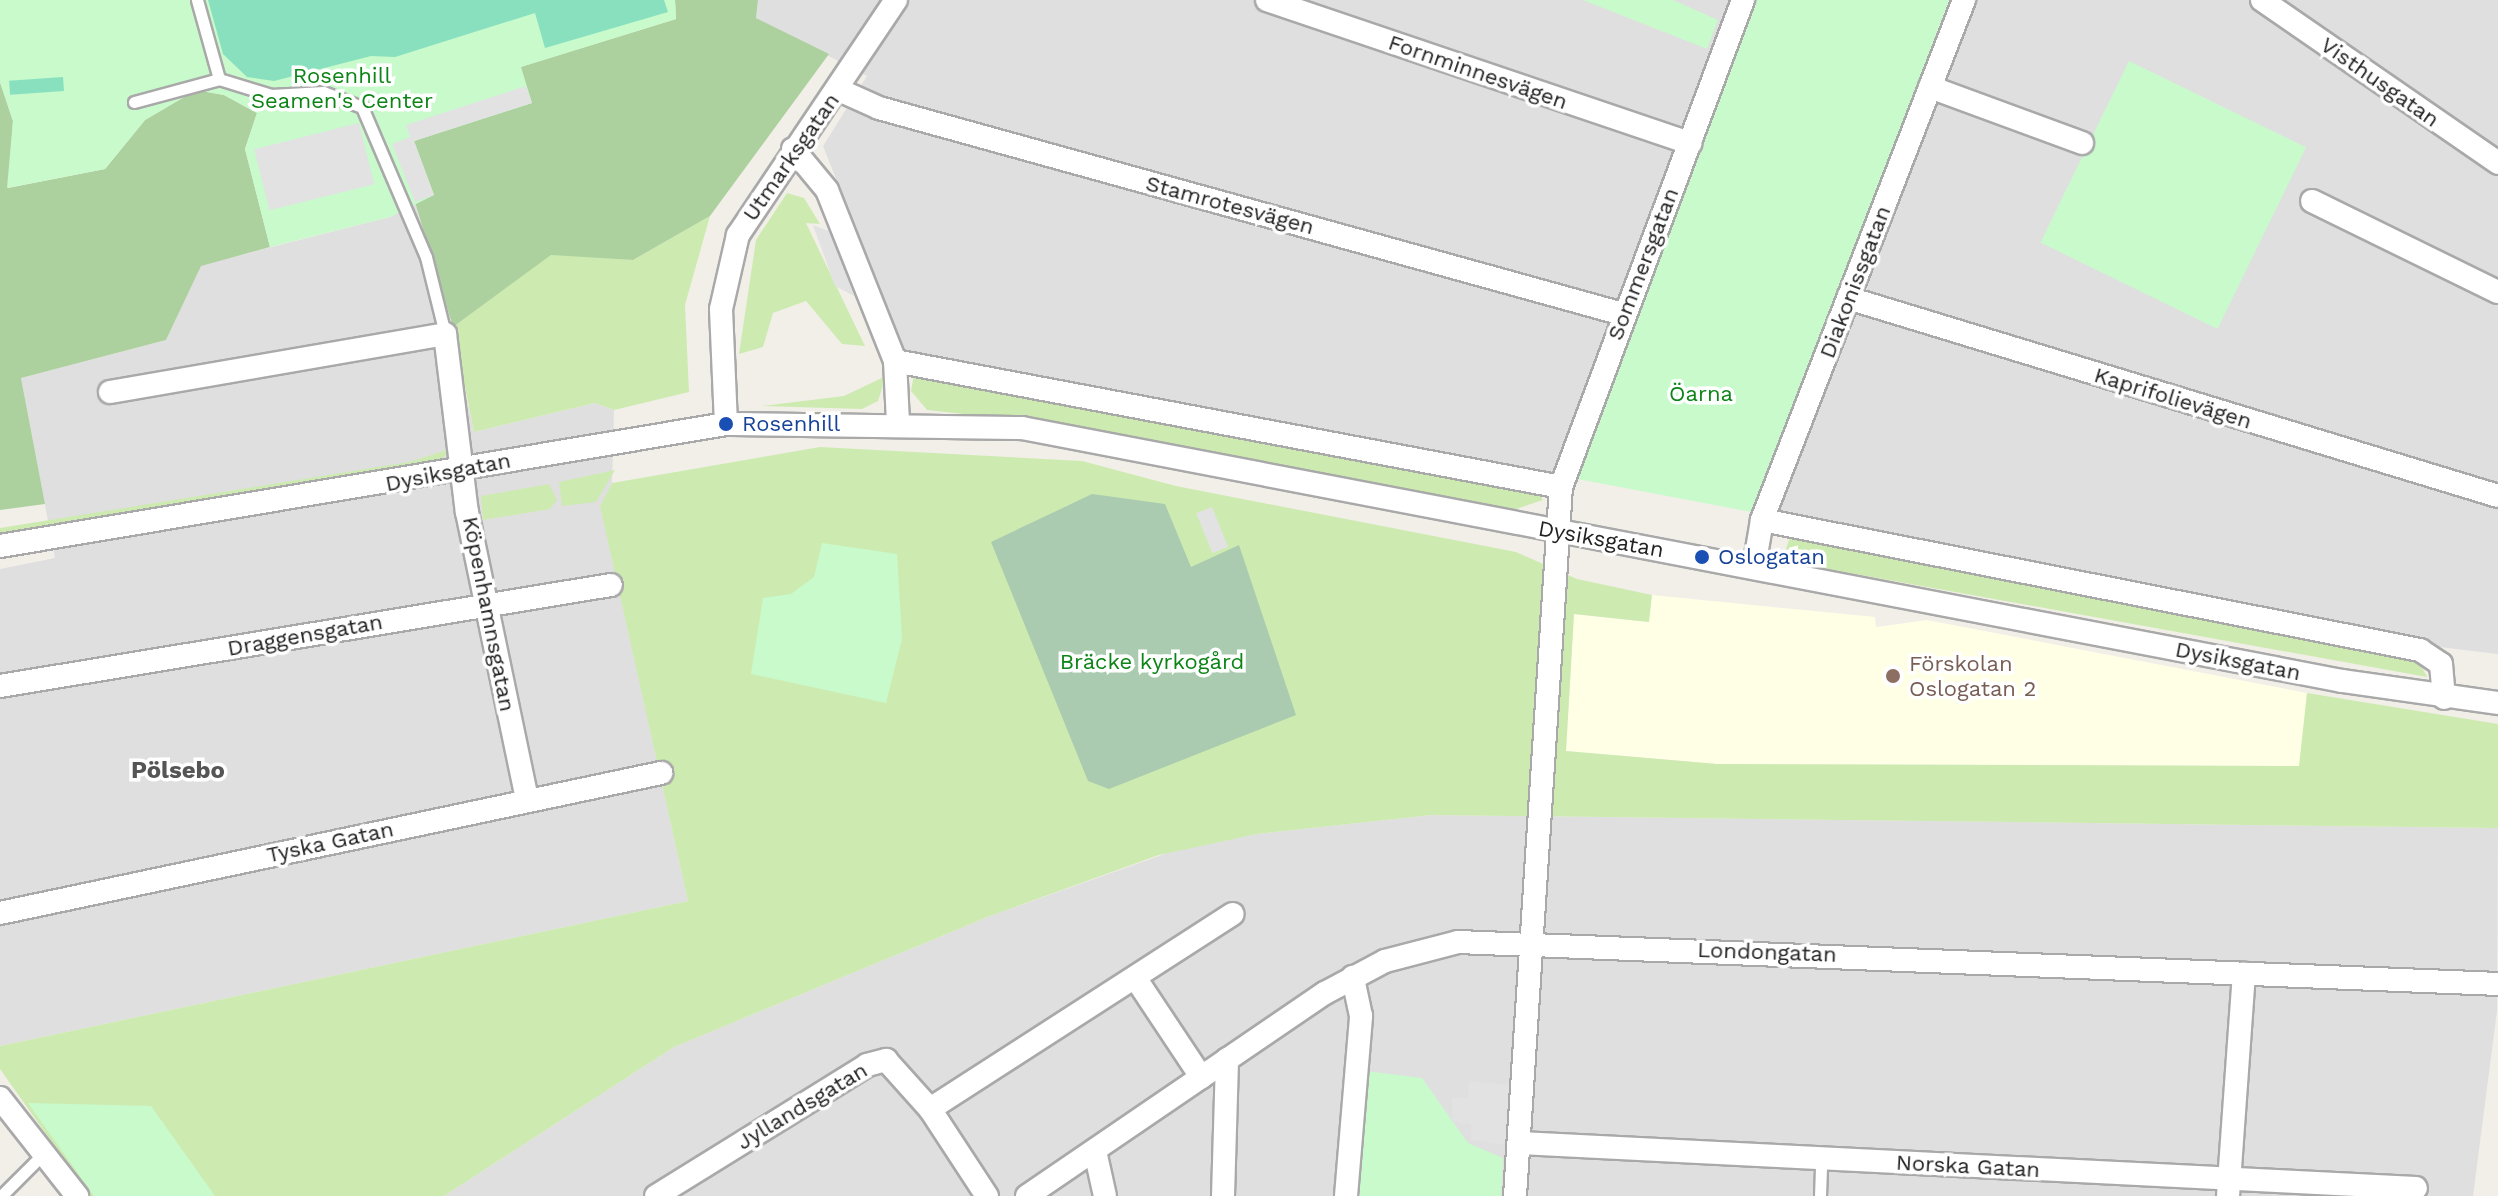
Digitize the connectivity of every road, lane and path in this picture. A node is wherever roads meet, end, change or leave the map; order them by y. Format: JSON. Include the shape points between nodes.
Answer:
{"nodes":[{"id":1,"x":197,"y":0,"type":"edge"},
{"id":2,"x":896,"y":0,"type":"edge"},
{"id":3,"x":1267,"y":0,"type":"edge"},
{"id":4,"x":1743,"y":0,"type":"edge"},
{"id":5,"x":1964,"y":0,"type":"edge"},
{"id":6,"x":2262,"y":0,"type":"edge"},
{"id":7,"x":219,"y":79,"type":"junction"},
{"id":8,"x":1930,"y":87,"type":"junction"},
{"id":9,"x":839,"y":90,"type":"junction"},
{"id":10,"x":134,"y":102,"type":"dead end"},
{"id":11,"x":1690,"y":143,"type":"junction"},
{"id":12,"x":2082,"y":143,"type":"dead end"},
{"id":13,"x":793,"y":149,"type":"junction"},
{"id":14,"x":2498,"y":163,"type":"edge"},
{"id":15,"x":2312,"y":201,"type":"dead end"},
{"id":16,"x":2498,"y":292,"type":"edge"},
{"id":17,"x":1848,"y":298,"type":"junction"},
{"id":18,"x":1623,"y":314,"type":"junction"},
{"id":19,"x":445,"y":334,"type":"junction"},
{"id":20,"x":895,"y":361,"type":"junction"},
{"id":21,"x":110,"y":392,"type":"dead end"},
{"id":22,"x":898,"y":422,"type":"junction"},
{"id":23,"x":726,"y":424,"type":"junction"},
{"id":24,"x":465,"y":470,"type":"junction"},
{"id":25,"x":1561,"y":487,"type":"junction"},
{"id":26,"x":2498,"y":496,"type":"edge"},
{"id":27,"x":1762,"y":520,"type":"junction"},
{"id":28,"x":1561,"y":531,"type":"junction"},
{"id":29,"x":0,"y":546,"type":"edge"},
{"id":30,"x":1754,"y":567,"type":"junction"},
{"id":31,"x":611,"y":585,"type":"dead end"},
{"id":32,"x":485,"y":605,"type":"junction"},
{"id":33,"x":0,"y":686,"type":"edge"},
{"id":34,"x":2444,"y":698,"type":"junction"},
{"id":35,"x":2498,"y":703,"type":"edge"},
{"id":36,"x":661,"y":773,"type":"dead end"},
{"id":37,"x":527,"y":798,"type":"junction"},
{"id":38,"x":0,"y":913,"type":"edge"},
{"id":39,"x":1233,"y":914,"type":"dead end"},
{"id":40,"x":1532,"y":942,"type":"junction"},
{"id":41,"x":2244,"y":974,"type":"junction"},
{"id":42,"x":1353,"y":977,"type":"junction"},
{"id":43,"x":1136,"y":979,"type":"junction"},
{"id":44,"x":2498,"y":984,"type":"edge"},
{"id":45,"x":1227,"y":1059,"type":"junction"},
{"id":46,"x":1201,"y":1077,"type":"junction"},
{"id":47,"x":0,"y":1098,"type":"edge"},
{"id":48,"x":930,"y":1109,"type":"junction"},
{"id":49,"x":1520,"y":1143,"type":"junction"},
{"id":50,"x":1095,"y":1151,"type":"junction"},
{"id":51,"x":44,"y":1153,"type":"junction"},
{"id":52,"x":1821,"y":1158,"type":"junction"},
{"id":53,"x":2228,"y":1187,"type":"edge"},
{"id":54,"x":2416,"y":1188,"type":"dead end"},
{"id":55,"x":1,"y":1196,"type":"edge"},
{"id":56,"x":77,"y":1196,"type":"edge"},
{"id":57,"x":656,"y":1196,"type":"edge"},
{"id":58,"x":987,"y":1196,"type":"edge"},
{"id":59,"x":1027,"y":1196,"type":"edge"},
{"id":60,"x":1105,"y":1196,"type":"edge"},
{"id":61,"x":1223,"y":1196,"type":"edge"},
{"id":62,"x":1346,"y":1196,"type":"edge"},
{"id":63,"x":1515,"y":1196,"type":"edge"},
{"id":64,"x":1820,"y":1196,"type":"edge"}],
"edges":[{"from":1,"to":7,"type":"lane"},
{"from":2,"to":9,"type":"street","name":"Utmarksgatan"},
{"from":3,"to":11,"type":"street","name":"Fornminnesvägen"},
{"from":4,"to":11,"type":"street","name":"Sommersgatan"},
{"from":5,"to":8,"type":"street","name":"Diakonissgatan"},
{"from":6,"to":14,"type":"street","name":"Visthusgatan"},
{"from":7,"to":10,"type":"lane"},
{"from":7,"to":19,"type":"lane","name":"Köpenhamnsgatan","via":[[271,95],[323,92],[362,107],[426,257]]},
{"from":8,"to":12,"type":"street"},
{"from":8,"to":17,"type":"street","name":"Diakonissgatan"},
{"from":9,"to":13,"type":"street","name":"Utmarksgatan"},
{"from":9,"to":18,"type":"street","name":"Stamrotesvägen","via":[[879,108]]},
{"from":11,"to":18,"type":"street","name":"Sommersgatan"},
{"from":13,"to":20,"type":"street","via":[[827,190]]},
{"from":13,"to":23,"type":"street","name":"Utmarksgatan","via":[[748,213],[728,269],[720,342]]},
{"from":15,"to":16,"type":"street"},
{"from":17,"to":26,"type":"street","name":"Kaprifolievägen"},
{"from":17,"to":27,"type":"street","name":"Diakonissgatan"},
{"from":18,"to":25,"type":"street","name":"Sommersgatan"},
{"from":19,"to":21,"type":"street"},
{"from":19,"to":24,"type":"street","name":"Köpenhamnsgatan"},
{"from":20,"to":22,"type":"street"},
{"from":20,"to":25,"type":"street","name":"Dysiksgatan"},
{"from":22,"to":23,"type":"street","name":"Dysiksgatan"},
{"from":22,"to":28,"type":"street","name":"Dysiksgatan","via":[[1022,428]]},
{"from":23,"to":24,"type":"street","name":"Dysiksgatan"},
{"from":24,"to":29,"type":"street","name":"Dysiksgatan"},
{"from":24,"to":32,"type":"street","name":"Köpenhamnsgatan"},
{"from":25,"to":28,"type":"street","name":"Sommersgatan"},
{"from":27,"to":30,"type":"street","name":"Diakonissgatan"},
{"from":27,"to":34,"type":"street","name":"Dysiksgatan","via":[[2420,650],[2441,664]]},
{"from":28,"to":30,"type":"street","name":"Dysiksgatan"},
{"from":28,"to":40,"type":"street"},
{"from":30,"to":34,"type":"street","name":"Dysiksgatan"},
{"from":31,"to":32,"type":"street","name":"Draggensgatan"},
{"from":32,"to":33,"type":"street","name":"Draggensgatan"},
{"from":32,"to":37,"type":"street","name":"Köpenhamnsgatan"},
{"from":34,"to":35,"type":"street","name":"Dysiksgatan"},
{"from":36,"to":37,"type":"street","name":"Tyska Gatan"},
{"from":37,"to":38,"type":"street","name":"Tyska Gatan"},
{"from":39,"to":43,"type":"street"},
{"from":40,"to":41,"type":"street","name":"Londongatan"},
{"from":40,"to":42,"type":"street","name":"Londongatan","via":[[1425,948]]},
{"from":40,"to":49,"type":"street","via":[[1516,1116]]},
{"from":41,"to":44,"type":"street","name":"Londongatan"},
{"from":41,"to":53,"type":"street"},
{"from":42,"to":45,"type":"street","name":"Londongatan"},
{"from":42,"to":62,"type":"street","via":[[1361,1016]]},
{"from":43,"to":46,"type":"street"},
{"from":43,"to":48,"type":"street"},
{"from":45,"to":46,"type":"street","name":"Londongatan"},
{"from":45,"to":61,"type":"street"},
{"from":46,"to":50,"type":"street","name":"Londongatan"},
{"from":47,"to":51,"type":"street"},
{"from":48,"to":57,"type":"street","name":"Jyllandsgatan","via":[[893,1063],[877,1060]]},
{"from":48,"to":58,"type":"street","name":"Jyllandsgatan"},
{"from":49,"to":52,"type":"street","name":"Norska Gatan"},
{"from":49,"to":63,"type":"street"},
{"from":50,"to":59,"type":"street","name":"Londongatan"},
{"from":50,"to":60,"type":"street"},
{"from":51,"to":55,"type":"lane"},
{"from":51,"to":56,"type":"street"},
{"from":52,"to":53,"type":"street","name":"Norska Gatan"},
{"from":52,"to":64,"type":"lane"},
{"from":53,"to":54,"type":"street","name":"Norska Gatan"}]}
